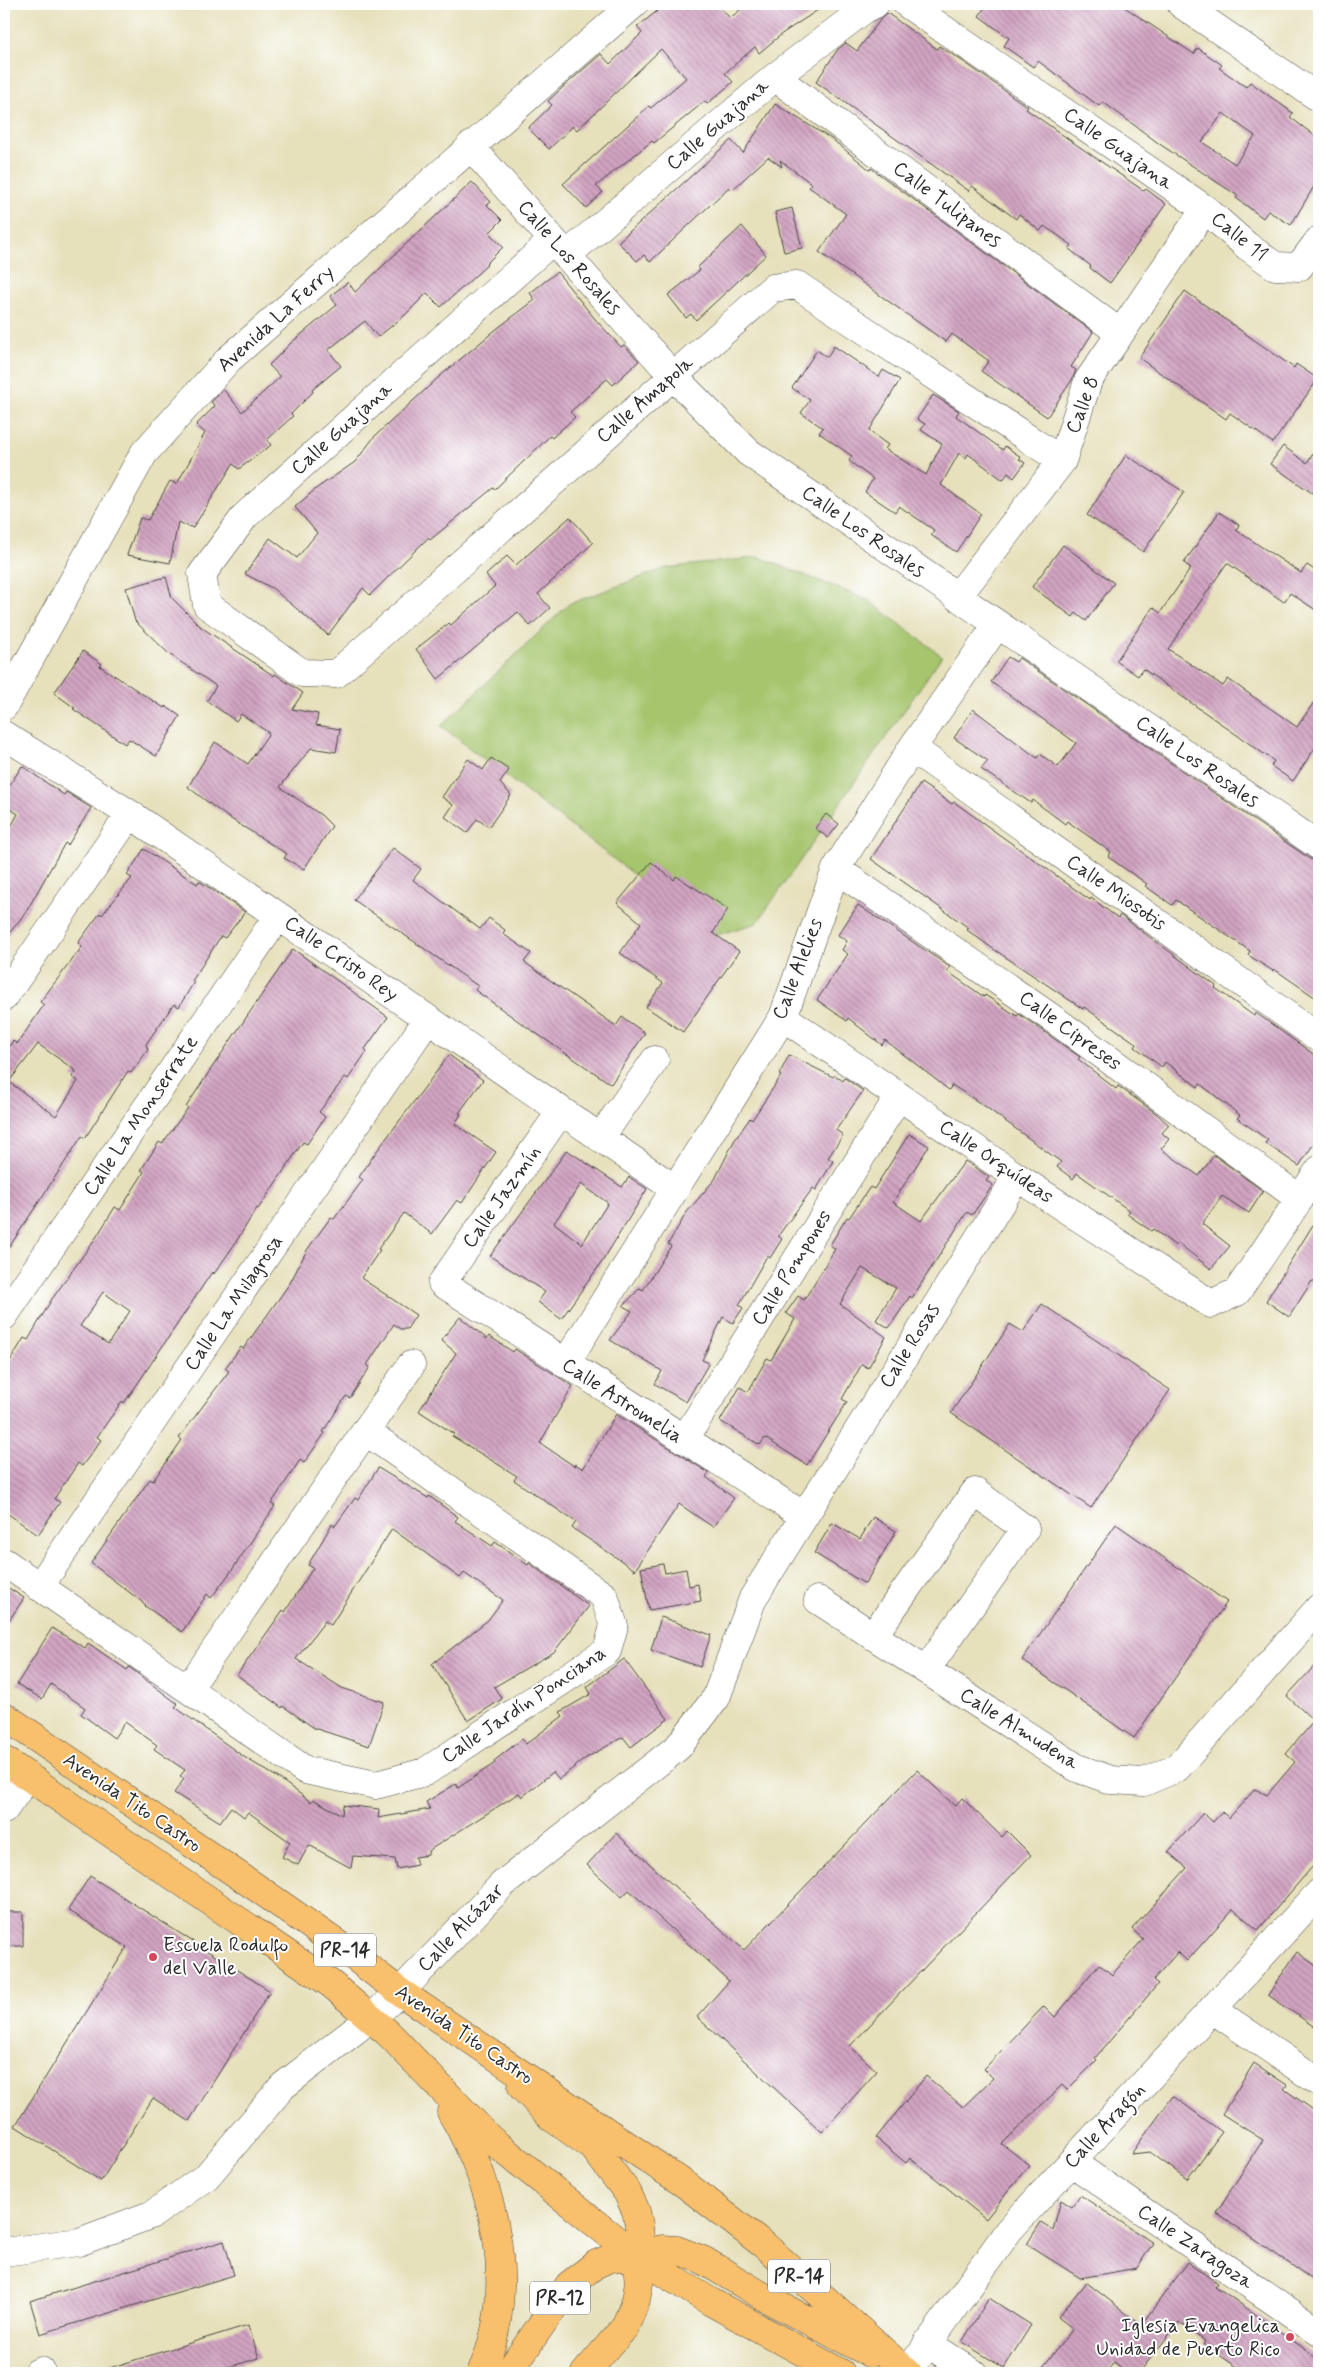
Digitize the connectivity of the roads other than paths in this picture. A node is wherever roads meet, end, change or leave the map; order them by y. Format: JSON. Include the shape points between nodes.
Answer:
{"nodes":[{"id":1,"x":634,"y":4,"type":"edge"},
{"id":2,"x":876,"y":4,"type":"edge"},
{"id":3,"x":907,"y":4,"type":"edge"},
{"id":4,"x":1182,"y":4,"type":"edge"},
{"id":5,"x":775,"y":76,"type":"junction"},
{"id":6,"x":1319,"y":98,"type":"edge"},
{"id":7,"x":470,"y":146,"type":"junction"},
{"id":8,"x":1205,"y":209,"type":"junction"},
{"id":9,"x":1319,"y":240,"type":"edge"},
{"id":10,"x":560,"y":248,"type":"junction"},
{"id":11,"x":1120,"y":332,"type":"junction"},
{"id":12,"x":672,"y":375,"type":"junction"},
{"id":13,"x":1062,"y":461,"type":"junction"},
{"id":14,"x":957,"y":597,"type":"junction"},
{"id":15,"x":997,"y":625,"type":"junction"},
{"id":16,"x":248,"y":634,"type":"joint"},
{"id":17,"x":4,"y":706,"type":"edge"},
{"id":18,"x":4,"y":735,"type":"edge"},
{"id":19,"x":912,"y":748,"type":"junction"},
{"id":20,"x":130,"y":814,"type":"junction"},
{"id":21,"x":1319,"y":846,"type":"edge"},
{"id":22,"x":836,"y":869,"type":"junction"},
{"id":23,"x":278,"y":916,"type":"junction"},
{"id":24,"x":4,"y":997,"type":"edge"},
{"id":25,"x":783,"y":1017,"type":"junction"},
{"id":26,"x":428,"y":1019,"type":"junction"},
{"id":27,"x":1319,"y":1038,"type":"edge"},
{"id":28,"x":654,"y":1060,"type":"dead end"},
{"id":29,"x":899,"y":1096,"type":"junction"},
{"id":30,"x":561,"y":1111,"type":"junction"},
{"id":31,"x":600,"y":1138,"type":"junction"},
{"id":32,"x":1319,"y":1170,"type":"edge"},
{"id":33,"x":1017,"y":1177,"type":"junction"},
{"id":34,"x":675,"y":1188,"type":"junction"},
{"id":35,"x":1300,"y":1199,"type":"junction"},
{"id":36,"x":442,"y":1283,"type":"joint"},
{"id":37,"x":4,"y":1316,"type":"edge"},
{"id":38,"x":565,"y":1364,"type":"junction"},
{"id":39,"x":411,"y":1365,"type":"dead end"},
{"id":40,"x":365,"y":1431,"type":"junction"},
{"id":41,"x":684,"y":1440,"type":"junction"},
{"id":42,"x":804,"y":1516,"type":"junction"},
{"id":43,"x":4,"y":1562,"type":"edge"},
{"id":44,"x":39,"y":1587,"type":"junction"},
{"id":45,"x":818,"y":1600,"type":"dead end"},
{"id":46,"x":1319,"y":1608,"type":"edge"},
{"id":47,"x":873,"y":1636,"type":"junction"},
{"id":48,"x":926,"y":1670,"type":"junction"},
{"id":49,"x":188,"y":1689,"type":"junction"},
{"id":50,"x":4,"y":1716,"type":"edge"},
{"id":51,"x":4,"y":1760,"type":"edge"},
{"id":52,"x":28,"y":1776,"type":"junction"},
{"id":53,"x":4,"y":1810,"type":"edge"},
{"id":54,"x":1319,"y":1893,"type":"edge"},
{"id":55,"x":400,"y":1992,"type":"junction"},
{"id":56,"x":1212,"y":2009,"type":"junction"},
{"id":57,"x":372,"y":2018,"type":"junction"},
{"id":58,"x":499,"y":2059,"type":"junction"},
{"id":59,"x":1319,"y":2082,"type":"edge"},
{"id":60,"x":434,"y":2083,"type":"junction"},
{"id":61,"x":1071,"y":2162,"type":"junction"},
{"id":62,"x":4,"y":2252,"type":"edge"},
{"id":63,"x":636,"y":2256,"type":"junction"},
{"id":64,"x":1319,"y":2332,"type":"edge"},
{"id":65,"x":927,"y":2343,"type":"junction"},
{"id":66,"x":481,"y":2373,"type":"edge"},
{"id":67,"x":508,"y":2373,"type":"edge"},
{"id":68,"x":585,"y":2373,"type":"edge"},
{"id":69,"x":841,"y":2373,"type":"edge"},
{"id":70,"x":907,"y":2373,"type":"edge"},
{"id":71,"x":973,"y":2373,"type":"edge"}],
"edges":[{"from":1,"to":7,"type":"street","name":"Avenida La Ferry"},
{"from":2,"to":5,"type":"street","name":"Calle Guajana"},
{"from":3,"to":8,"type":"street","name":"Calle Guajana"},
{"from":4,"to":6,"type":"street"},
{"from":5,"to":10,"type":"street","name":"Calle Guajana"},
{"from":5,"to":11,"type":"street","name":"Calle Tulipanes"},
{"from":7,"to":10,"type":"street","name":"Calle Los Rosales"},
{"from":7,"to":17,"type":"street","name":"Avenida La Ferry","via":[[229,359],[144,453]]},
{"from":8,"to":9,"type":"street","name":"Calle 11","via":[[1275,266],[1298,267]]},
{"from":8,"to":11,"type":"street","name":"Calle 8"},
{"from":10,"to":12,"type":"street","name":"Calle Los Rosales"},
{"from":10,"to":16,"type":"street","name":"Calle Guajana","via":[[245,516],[202,574],[207,605]]},
{"from":11,"to":13,"type":"street","name":"Calle 8","via":[[1088,381]]},
{"from":12,"to":13,"type":"street","name":"Calle Amapola","via":[[773,288],[797,285]]},
{"from":12,"to":14,"type":"street","name":"Calle Los Rosales","via":[[748,452]]},
{"from":12,"to":16,"type":"street","name":"Calle Amapola","via":[[336,674],[302,673]]},
{"from":13,"to":14,"type":"street","name":"Calle 8"},
{"from":14,"to":15,"type":"street","name":"Calle Los Rosales"},
{"from":15,"to":19,"type":"street","name":"Calle Alelies"},
{"from":15,"to":21,"type":"street","name":"Calle Los Rosales"},
{"from":18,"to":20,"type":"street","name":"Calle Cristo Rey"},
{"from":19,"to":22,"type":"street","name":"Calle Alelies"},
{"from":19,"to":27,"type":"street","name":"Calle Miosotis"},
{"from":20,"to":23,"type":"street","name":"Calle Cristo Rey"},
{"from":20,"to":24,"type":"street"},
{"from":22,"to":25,"type":"street","name":"Calle Alelies"},
{"from":22,"to":35,"type":"street","name":"Calle Cipreses","via":[[1059,1023]]},
{"from":23,"to":26,"type":"street","name":"Calle Cristo Rey"},
{"from":23,"to":37,"type":"street","name":"Calle La Monserrate"},
{"from":25,"to":29,"type":"street","name":"Calle Orquídeas"},
{"from":25,"to":34,"type":"street","name":"Calle Alelies"},
{"from":26,"to":30,"type":"street","name":"Calle Cristo Rey"},
{"from":26,"to":44,"type":"street","name":"Calle La Milagrosa"},
{"from":28,"to":31,"type":"street"},
{"from":29,"to":33,"type":"street","name":"Calle Orquídeas"},
{"from":29,"to":41,"type":"street","name":"Calle Pompones"},
{"from":30,"to":31,"type":"street","name":"Calle Cristo Rey"},
{"from":30,"to":36,"type":"street","name":"Calle Jazmín"},
{"from":31,"to":34,"type":"street","name":"Calle Cristo Rey"},
{"from":32,"to":35,"type":"street"},
{"from":33,"to":35,"type":"street","name":"Calle Orquídeas","via":[[1211,1304],[1237,1292]]},
{"from":33,"to":42,"type":"street","name":"Calle Rosas"},
{"from":34,"to":38,"type":"street","name":"Calle Alelies"},
{"from":36,"to":38,"type":"street","name":"Calle Astromelia"},
{"from":38,"to":41,"type":"street","name":"Calle Astromelia"},
{"from":39,"to":40,"type":"street"},
{"from":40,"to":49,"type":"street"},
{"from":40,"to":49,"type":"street","name":"Calle Jardín Ponciana","via":[[604,1596],[614,1626],[607,1651],[426,1772],[376,1785],[305,1770]]},
{"from":41,"to":42,"type":"street","name":"Calle Astromelia"},
{"from":42,"to":55,"type":"street","name":"Calle Alcázar","via":[[753,1598],[716,1698],[678,1747],[503,1884]]},
{"from":43,"to":44,"type":"street","name":"Calle Jardín Ponciana"},
{"from":44,"to":49,"type":"street","name":"Calle Jardín Ponciana"},
{"from":45,"to":47,"type":"street","name":"Calle Almudena"},
{"from":46,"to":48,"type":"street","name":"Calle Almudena","via":[[1177,1768],[1144,1782],[1111,1780],[1077,1768]]},
{"from":47,"to":48,"type":"street","name":"Calle Almudena"},
{"from":47,"to":48,"type":"street","via":[[975,1492],[1025,1529]]},
{"from":50,"to":55,"type":"main road","name":"Avenida Tito Castro","number":"PR-14","via":[[340,1946]]},
{"from":51,"to":52,"type":"main road","name":"Avenida Tito Castro","number":"PR-14"},
{"from":52,"to":53,"type":"street"},
{"from":52,"to":57,"type":"main road","name":"Avenida Tito Castro","number":"PR-14","via":[[298,1960]]},
{"from":54,"to":56,"type":"street","name":"Calle Aragón"},
{"from":55,"to":57,"type":"street","name":"Calle Alcázar"},
{"from":55,"to":58,"type":"main road","name":"Avenida Tito Castro","number":"PR-14"},
{"from":56,"to":59,"type":"street"},
{"from":56,"to":61,"type":"street","name":"Calle Aragón"},
{"from":57,"to":60,"type":"main road","name":"Avenida Tito Castro","number":"PR-14"},
{"from":57,"to":62,"type":"street","name":"Calle Alcázar","via":[[283,2086],[207,2176],[153,2214],[79,2242]]},
{"from":58,"to":63,"type":"main road","via":[[551,2117],[593,2147],[617,2177],[636,2211],[640,2239]]},
{"from":58,"to":70,"type":"main road","name":"Avenida Tito Castro","number":"PR-14","via":[[713,2205],[764,2245]]},
{"from":60,"to":63,"type":"main road","name":"Avenida Tito Castro","number":"PR-14","via":[[490,2139]]},
{"from":60,"to":66,"type":"main road","via":[[481,2170],[496,2232],[499,2294],[495,2331]]},
{"from":61,"to":64,"type":"street","name":"Calle Zaragoza"},
{"from":61,"to":65,"type":"street","name":"Calle Aragón","via":[[1009,2230]]},
{"from":63,"to":67,"type":"main road","number":"PR-12","via":[[603,2261],[569,2285]]},
{"from":63,"to":68,"type":"main road","via":[[639,2283],[625,2327]]},
{"from":63,"to":69,"type":"main road","name":"Avenida Tito Castro","number":"PR-14"},
{"from":63,"to":70,"type":"main road","via":[[662,2249],[688,2253]]},
{"from":65,"to":70,"type":"street","name":"Calle Aragón"},
{"from":65,"to":71,"type":"street"}]}
